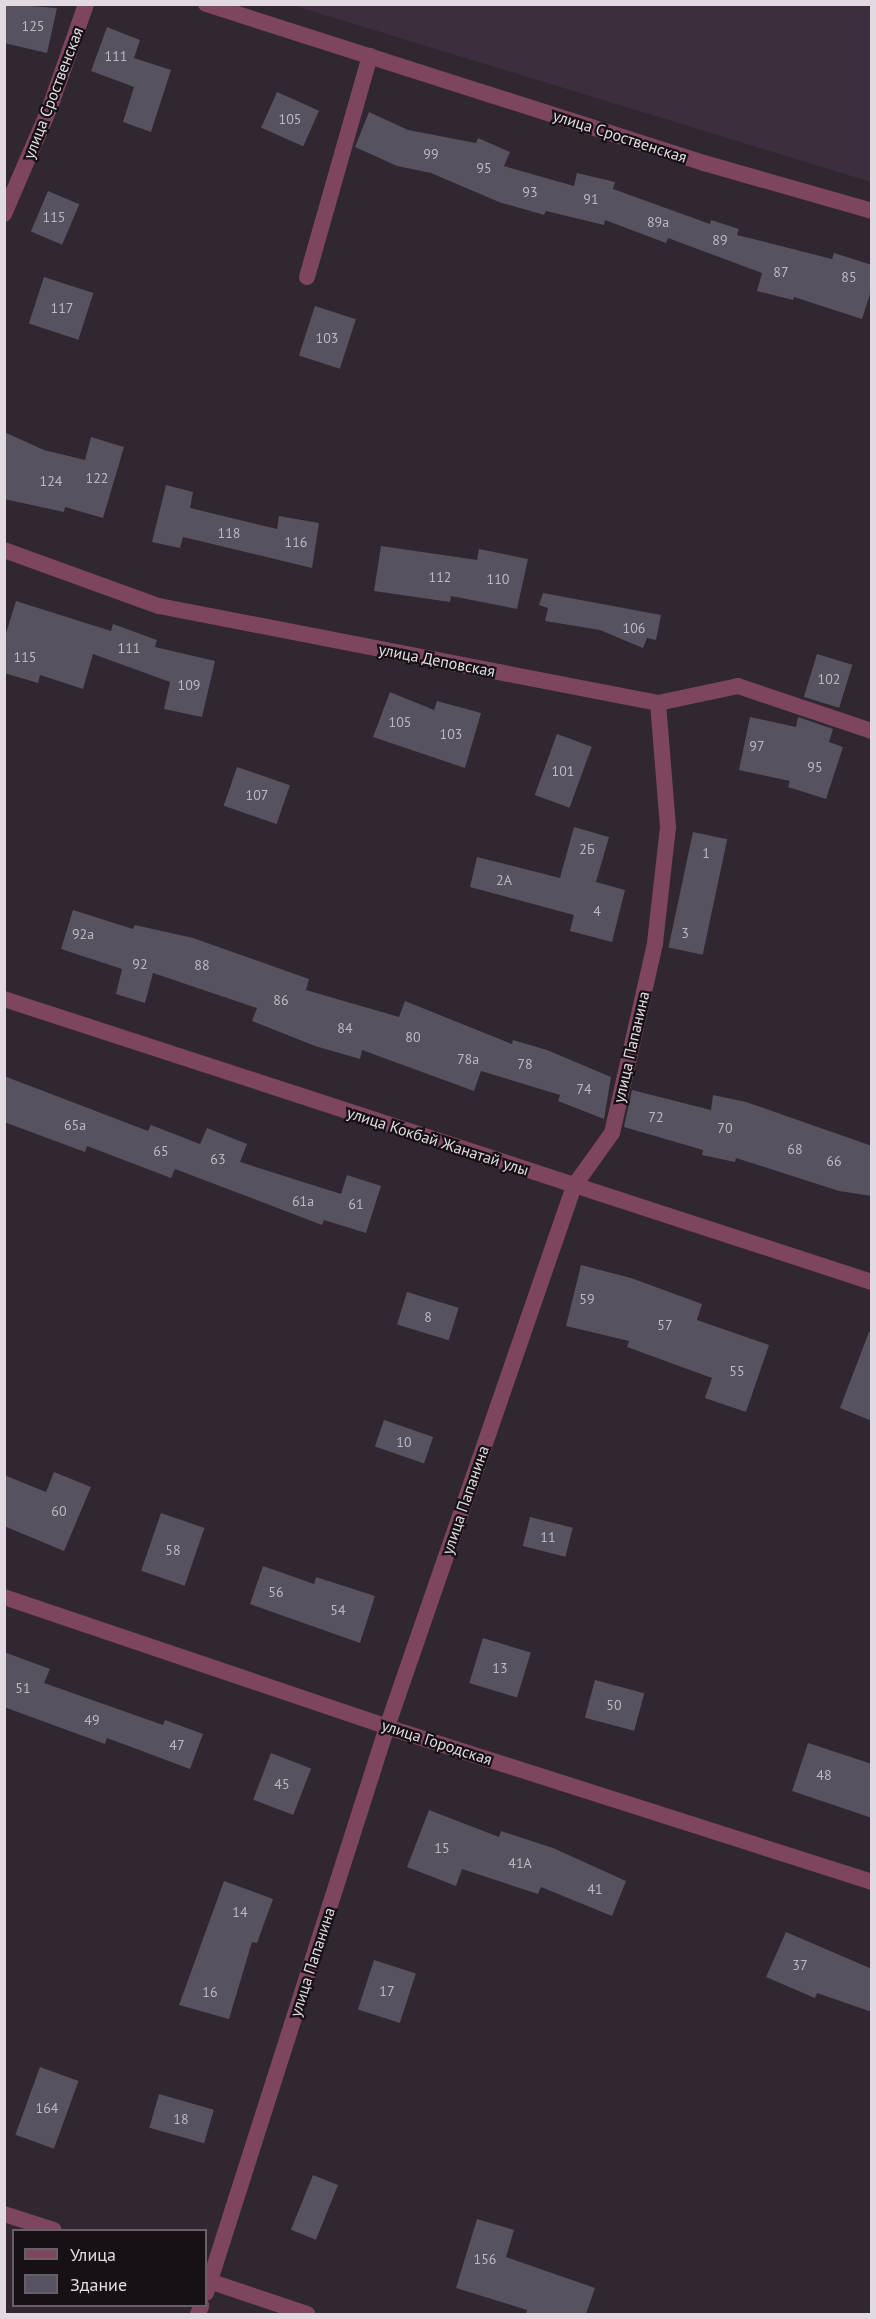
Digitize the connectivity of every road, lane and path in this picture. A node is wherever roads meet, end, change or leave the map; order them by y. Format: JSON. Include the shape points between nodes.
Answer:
{"nodes":[{"id":1,"x":86,"y":4,"type":"edge"},
{"id":2,"x":206,"y":4,"type":"edge"},
{"id":3,"x":370,"y":56,"type":"junction"},
{"id":4,"x":872,"y":211,"type":"edge"},
{"id":5,"x":4,"y":214,"type":"edge"},
{"id":6,"x":307,"y":277,"type":"dead end"},
{"id":7,"x":4,"y":550,"type":"edge"},
{"id":8,"x":658,"y":703,"type":"junction"},
{"id":9,"x":872,"y":731,"type":"edge"},
{"id":10,"x":4,"y":999,"type":"edge"},
{"id":11,"x":574,"y":1186,"type":"junction"},
{"id":12,"x":872,"y":1282,"type":"edge"},
{"id":13,"x":4,"y":1597,"type":"edge"},
{"id":14,"x":387,"y":1726,"type":"junction"},
{"id":15,"x":872,"y":1882,"type":"edge"},
{"id":16,"x":4,"y":2214,"type":"edge"},
{"id":17,"x":51,"y":2229,"type":"edge"},
{"id":18,"x":207,"y":2285,"type":"edge"},
{"id":19,"x":307,"y":2314,"type":"edge"}],
"edges":[{"from":1,"to":5,"type":"street","name":"улица Сроственская","via":[[50,107]]},
{"from":2,"to":3,"type":"street","name":"улица Сроственская"},
{"from":3,"to":4,"type":"street","name":"улица Сроственская","via":[[704,163]]},
{"from":3,"to":6,"type":"street"},
{"from":7,"to":8,"type":"street","name":"улица Деповская","via":[[159,606]]},
{"from":8,"to":9,"type":"street","name":"улица Деповская","via":[[738,686]]},
{"from":8,"to":11,"type":"street","name":"улица Папанина","via":[[668,827],[655,942],[612,1133]]},
{"from":10,"to":11,"type":"street","name":"улица Кокбай Жанатай улы"},
{"from":11,"to":12,"type":"street","name":"улица Кокбай Жанатай улы"},
{"from":11,"to":14,"type":"street","name":"улица Папанина"},
{"from":13,"to":14,"type":"street","name":"улица Городская"},
{"from":14,"to":15,"type":"street","name":"улица Городская"},
{"from":14,"to":18,"type":"street","name":"улица Папанина"},
{"from":16,"to":17,"type":"street"},
{"from":18,"to":19,"type":"street"}]}
